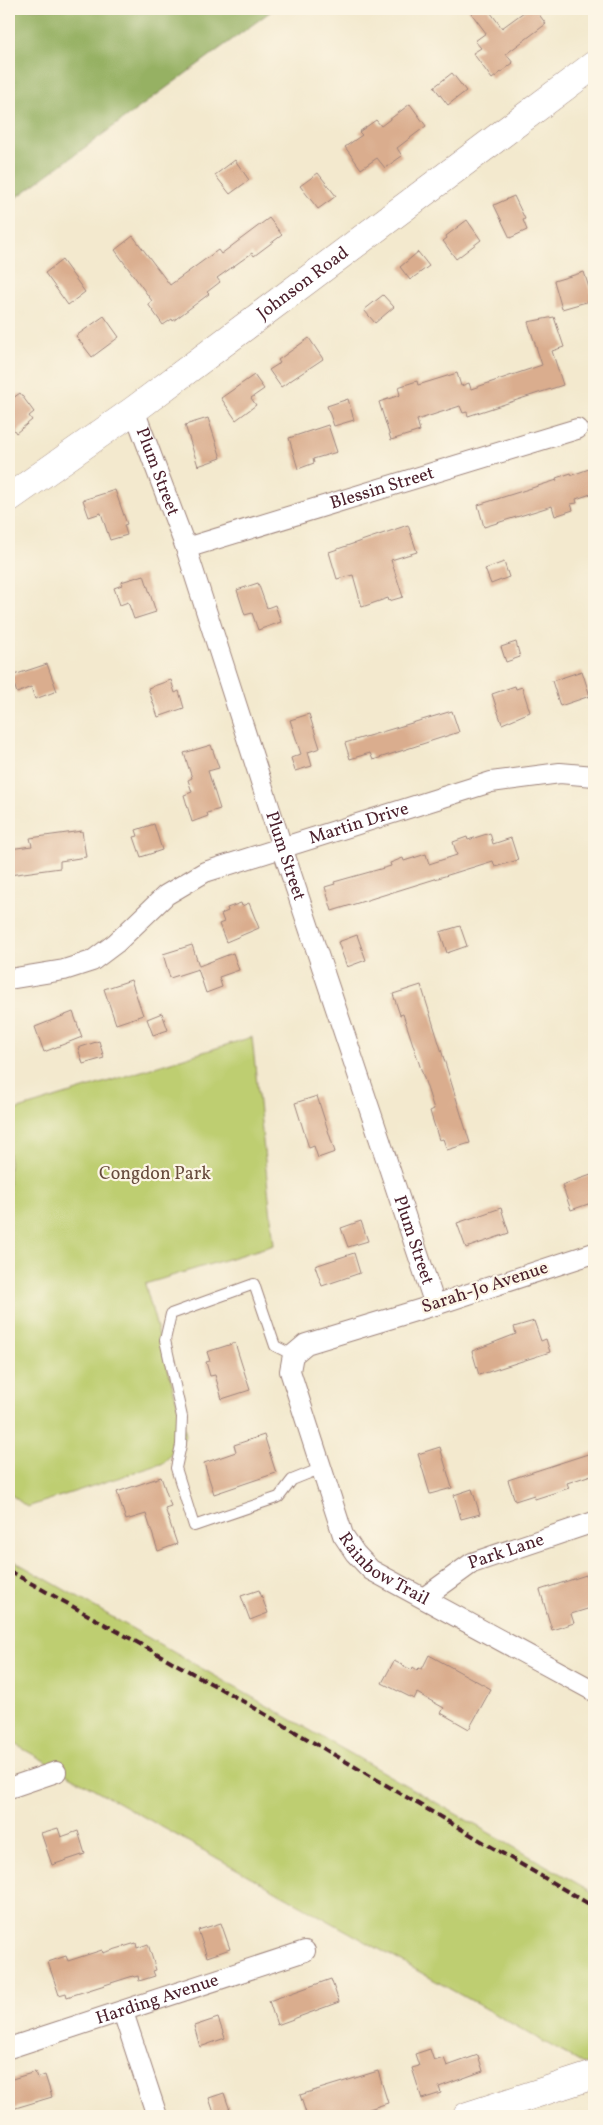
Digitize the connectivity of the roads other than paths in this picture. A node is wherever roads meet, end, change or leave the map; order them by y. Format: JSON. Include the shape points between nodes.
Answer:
{"nodes":[{"id":1,"x":594,"y":65,"type":"edge"},
{"id":2,"x":134,"y":410,"type":"junction"},
{"id":3,"x":577,"y":429,"type":"dead end"},
{"id":4,"x":9,"y":498,"type":"edge"},
{"id":5,"x":186,"y":548,"type":"junction"},
{"id":6,"x":594,"y":776,"type":"edge"},
{"id":7,"x":282,"y":847,"type":"junction"},
{"id":8,"x":9,"y":979,"type":"edge"},
{"id":9,"x":594,"y":1253,"type":"edge"},
{"id":10,"x":435,"y":1305,"type":"junction"},
{"id":11,"x":293,"y":1355,"type":"junction"},
{"id":12,"x":322,"y":1468,"type":"junction"},
{"id":13,"x":594,"y":1522,"type":"edge"},
{"id":14,"x":425,"y":1597,"type":"junction"},
{"id":15,"x":594,"y":1690,"type":"edge"},
{"id":16,"x":56,"y":1772,"type":"dead end"},
{"id":17,"x":9,"y":1788,"type":"edge"},
{"id":18,"x":305,"y":1951,"type":"dead end"},
{"id":19,"x":123,"y":2012,"type":"junction"},
{"id":20,"x":9,"y":2048,"type":"edge"},
{"id":21,"x":594,"y":2075,"type":"edge"},
{"id":22,"x":480,"y":2114,"type":"edge"},
{"id":23,"x":158,"y":2116,"type":"edge"}],
"edges":[{"from":1,"to":2,"type":"main road","name":"Johnson Road"},
{"from":2,"to":4,"type":"main road","name":"Johnson Road"},
{"from":2,"to":5,"type":"street","name":"Plum Street"},
{"from":3,"to":5,"type":"street","name":"Blessin Street"},
{"from":5,"to":7,"type":"street","name":"Plum Street"},
{"from":6,"to":7,"type":"street","name":"Martin Drive","via":[[560,773],[491,782]]},
{"from":7,"to":8,"type":"street","name":"Martin Drive","via":[[205,872],[166,895],[116,943],[92,961],[64,970]]},
{"from":7,"to":10,"type":"street","name":"Plum Street"},
{"from":9,"to":10,"type":"street","name":"Sarah-Jo Avenue"},
{"from":10,"to":11,"type":"street","name":"Sarah-Jo Avenue","via":[[306,1344]]},
{"from":11,"to":12,"type":"street","name":"Rainbow Trail","via":[[290,1371]]},
{"from":11,"to":12,"type":"lane","via":[[275,1346],[254,1284],[171,1314],[165,1340],[182,1417],[176,1468],[194,1526],[279,1497],[292,1480]]},
{"from":12,"to":14,"type":"street","name":"Rainbow Trail","via":[[343,1535],[355,1553],[371,1570]]},
{"from":13,"to":14,"type":"street","name":"Park Lane","via":[[472,1563]]},
{"from":14,"to":15,"type":"street","name":"Rainbow Trail"},
{"from":16,"to":17,"type":"street"},
{"from":18,"to":19,"type":"street","name":"Harding Avenue"},
{"from":19,"to":20,"type":"street","name":"Harding Avenue"},
{"from":19,"to":23,"type":"street"},
{"from":21,"to":22,"type":"main road"}]}
